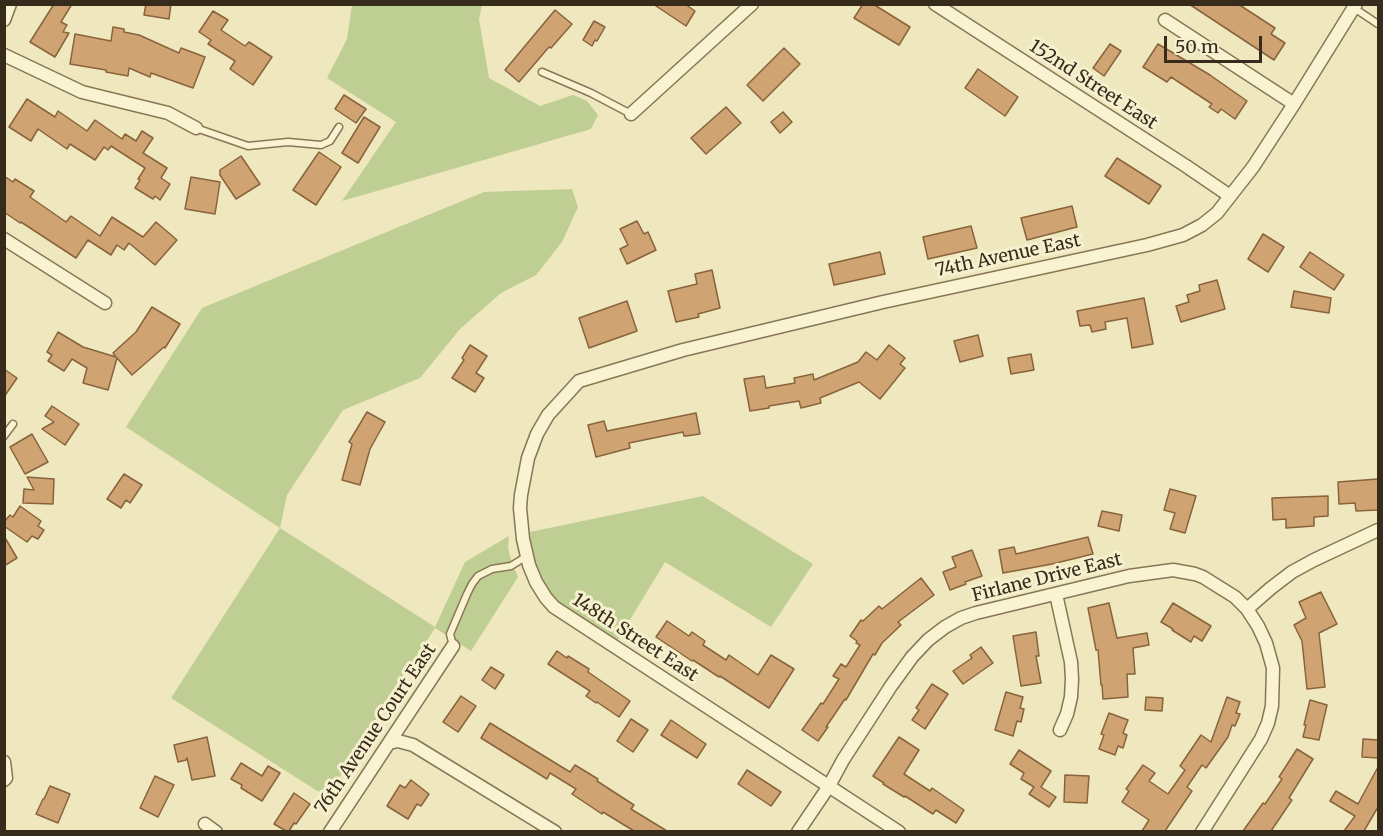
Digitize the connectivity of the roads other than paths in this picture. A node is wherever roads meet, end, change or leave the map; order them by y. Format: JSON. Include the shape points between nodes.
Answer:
{"nodes":[{"id":1,"x":10,"y":4,"type":"edge"},
{"id":2,"x":752,"y":4,"type":"edge"},
{"id":3,"x":935,"y":4,"type":"edge"},
{"id":4,"x":1355,"y":6,"type":"edge"},
{"id":5,"x":4,"y":20,"type":"edge"},
{"id":6,"x":1165,"y":20,"type":"dead end"},
{"id":7,"x":1378,"y":24,"type":"edge"},
{"id":8,"x":4,"y":55,"type":"edge"},
{"id":9,"x":542,"y":72,"type":"dead end"},
{"id":10,"x":1294,"y":104,"type":"junction"},
{"id":11,"x":631,"y":114,"type":"joint"},
{"id":12,"x":339,"y":127,"type":"dead end"},
{"id":13,"x":196,"y":128,"type":"joint"},
{"id":14,"x":1230,"y":196,"type":"junction"},
{"id":15,"x":4,"y":239,"type":"edge"},
{"id":16,"x":105,"y":303,"type":"dead end"},
{"id":17,"x":564,"y":396,"type":"joint"},
{"id":18,"x":13,"y":424,"type":"dead end"},
{"id":19,"x":4,"y":436,"type":"edge"},
{"id":20,"x":1378,"y":530,"type":"edge"},
{"id":21,"x":527,"y":556,"type":"junction"},
{"id":22,"x":1056,"y":594,"type":"junction"},
{"id":23,"x":1247,"y":609,"type":"junction"},
{"id":24,"x":453,"y":646,"type":"joint"},
{"id":25,"x":1060,"y":730,"type":"dead end"},
{"id":26,"x":389,"y":743,"type":"junction"},
{"id":27,"x":4,"y":762,"type":"edge"},
{"id":28,"x":4,"y":780,"type":"edge"},
{"id":29,"x":831,"y":783,"type":"junction"},
{"id":30,"x":205,"y":824,"type":"dead end"},
{"id":31,"x":216,"y":831,"type":"edge"},
{"id":32,"x":330,"y":831,"type":"edge"},
{"id":33,"x":555,"y":831,"type":"edge"},
{"id":34,"x":798,"y":831,"type":"edge"},
{"id":35,"x":899,"y":831,"type":"edge"},
{"id":36,"x":1202,"y":831,"type":"edge"}],
"edges":[{"from":1,"to":5,"type":"street"},
{"from":2,"to":11,"type":"street"},
{"from":3,"to":14,"type":"street","name":"152nd Street East"},
{"from":4,"to":7,"type":"lane"},
{"from":4,"to":10,"type":"street","name":"74th Avenue East"},
{"from":6,"to":10,"type":"street"},
{"from":8,"to":13,"type":"street","via":[[82,92],[168,113]]},
{"from":9,"to":11,"type":"lane"},
{"from":10,"to":14,"type":"street","name":"74th Avenue East"},
{"from":12,"to":13,"type":"lane","via":[[330,141],[321,146],[288,142],[248,146]]},
{"from":14,"to":17,"type":"street","name":"74th Avenue East","via":[[1217,213],[1183,235],[683,350],[579,381]]},
{"from":15,"to":16,"type":"street"},
{"from":17,"to":21,"type":"street","name":"148th Street East","via":[[537,434],[523,476],[520,508]]},
{"from":18,"to":19,"type":"lane"},
{"from":20,"to":23,"type":"street","via":[[1292,572]]},
{"from":21,"to":24,"type":"lane","via":[[511,566],[478,576],[450,634]]},
{"from":21,"to":29,"type":"street","name":"148th Street East","via":[[536,582],[554,607]]},
{"from":22,"to":23,"type":"street","name":"Firlane Drive East","via":[[1173,570],[1203,577]]},
{"from":22,"to":25,"type":"street","via":[[1072,679],[1071,697]]},
{"from":22,"to":29,"type":"street","name":"Firlane Drive East","via":[[961,618],[927,640],[891,686]]},
{"from":23,"to":36,"type":"street","name":"Firlane Drive East","via":[[1266,643],[1273,668],[1272,706],[1261,739]]},
{"from":24,"to":26,"type":"street","name":"76th Avenue Court East"},
{"from":26,"to":32,"type":"street","name":"76th Avenue Court East"},
{"from":26,"to":33,"type":"street","via":[[413,745]]},
{"from":27,"to":28,"type":"street"},
{"from":29,"to":34,"type":"street","name":"Firlane Drive East"},
{"from":29,"to":35,"type":"street","name":"148th Street East"},
{"from":30,"to":31,"type":"street"}]}
